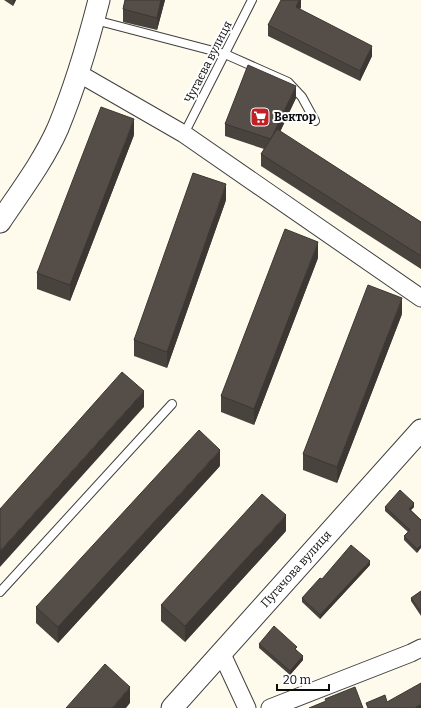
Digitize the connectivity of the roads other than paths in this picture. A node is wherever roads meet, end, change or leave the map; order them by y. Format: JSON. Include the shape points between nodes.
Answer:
{"nodes":[{"id":1,"x":99,"y":0,"type":"edge"},
{"id":2,"x":252,"y":0,"type":"edge"},
{"id":3,"x":94,"y":20,"type":"junction"},
{"id":4,"x":225,"y":54,"type":"junction"},
{"id":5,"x":78,"y":73,"type":"junction"},
{"id":6,"x":315,"y":121,"type":"dead end"},
{"id":7,"x":184,"y":134,"type":"junction"},
{"id":8,"x":0,"y":222,"type":"edge"},
{"id":9,"x":421,"y":298,"type":"edge"},
{"id":10,"x":172,"y":404,"type":"dead end"},
{"id":11,"x":421,"y":430,"type":"edge"},
{"id":12,"x":0,"y":592,"type":"edge"},
{"id":13,"x":421,"y":648,"type":"edge"},
{"id":14,"x":221,"y":652,"type":"junction"},
{"id":15,"x":172,"y":708,"type":"edge"},
{"id":16,"x":247,"y":708,"type":"edge"},
{"id":17,"x":270,"y":708,"type":"edge"}],
"edges":[{"from":1,"to":3,"type":"street"},
{"from":2,"to":4,"type":"lane","name":"Чугаєва вулиця"},
{"from":3,"to":4,"type":"lane"},
{"from":3,"to":5,"type":"street"},
{"from":4,"to":6,"type":"lane","via":[[288,82],[302,97]]},
{"from":4,"to":7,"type":"lane","name":"Чугаєва вулиця"},
{"from":5,"to":7,"type":"street"},
{"from":5,"to":8,"type":"street","via":[[57,129],[34,173]]},
{"from":7,"to":9,"type":"street"},
{"from":10,"to":12,"type":"lane"},
{"from":11,"to":14,"type":"street","name":"Пугачова вулиця"},
{"from":13,"to":17,"type":"street"},
{"from":14,"to":15,"type":"street","name":"Пугачова вулиця"},
{"from":14,"to":16,"type":"street"}]}
